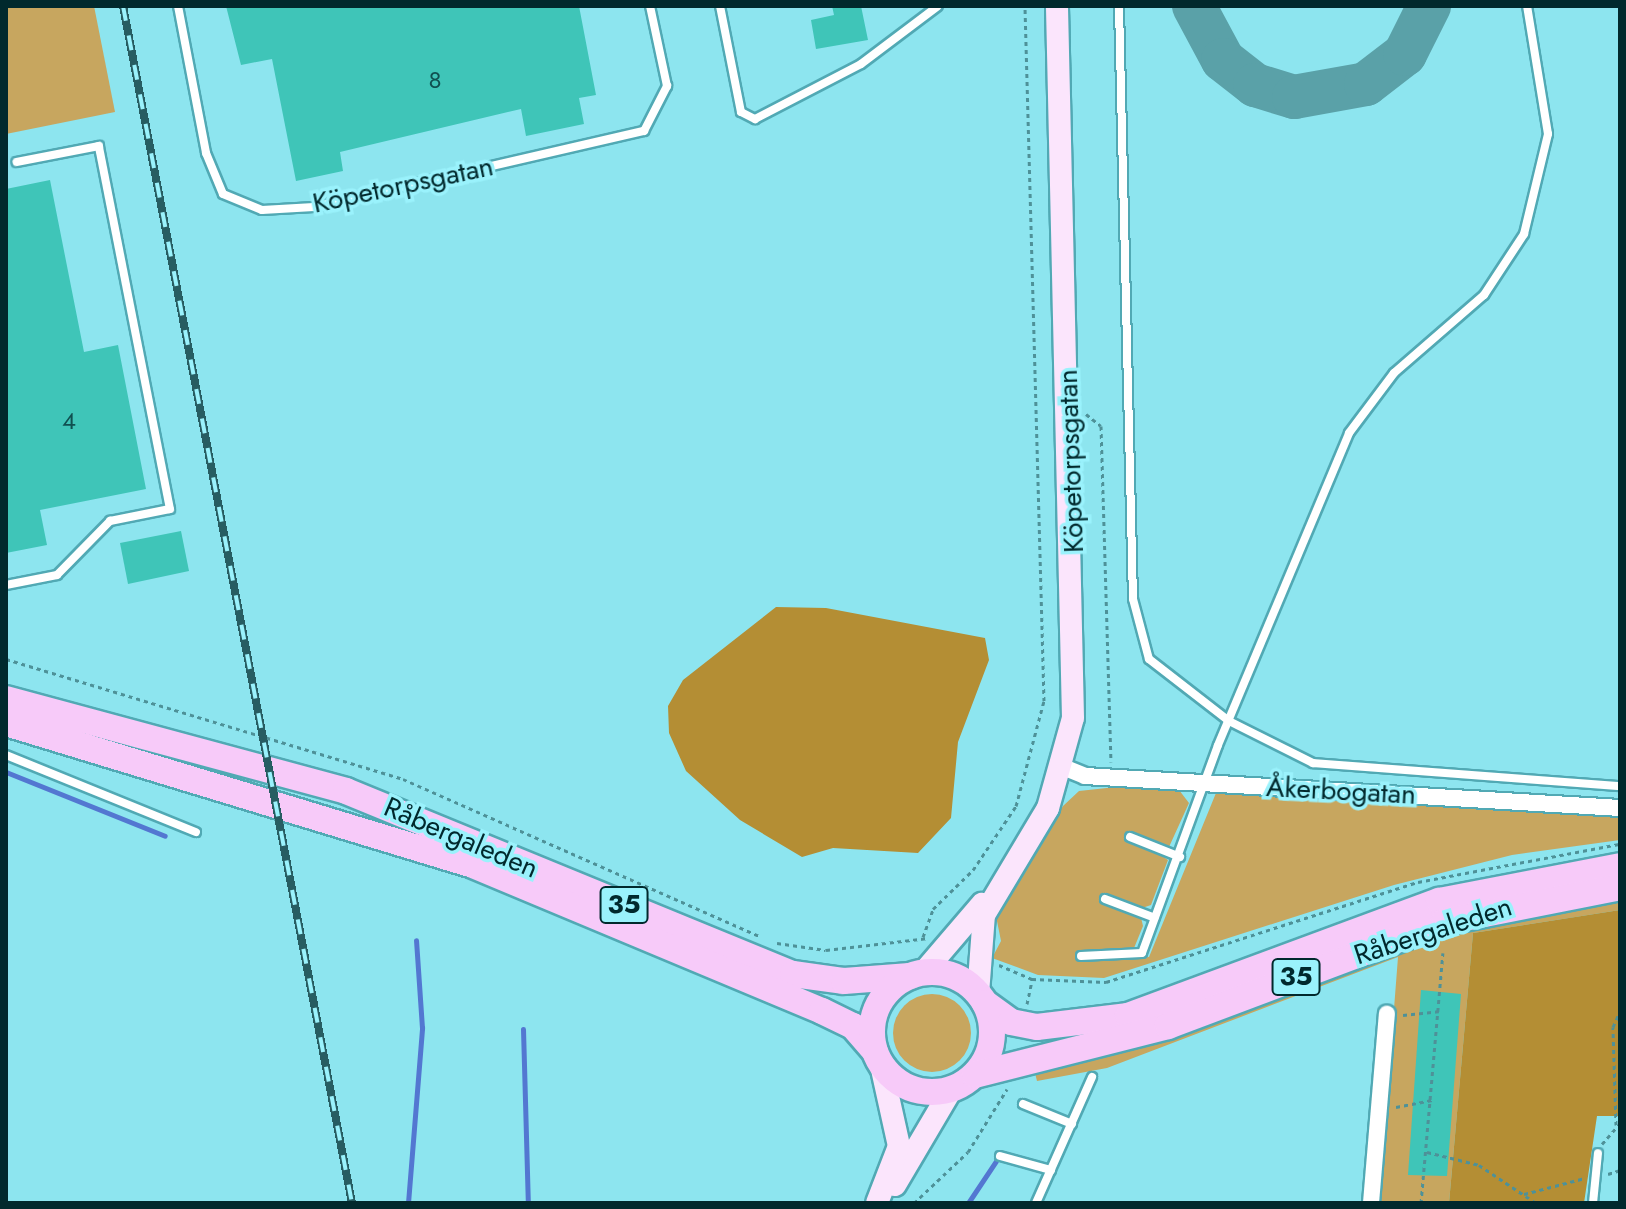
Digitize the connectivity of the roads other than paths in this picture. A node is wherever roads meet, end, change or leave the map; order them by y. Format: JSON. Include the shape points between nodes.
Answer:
{"nodes":[{"id":1,"x":178,"y":6,"type":"edge"},
{"id":2,"x":650,"y":6,"type":"edge"},
{"id":3,"x":720,"y":6,"type":"edge"},
{"id":4,"x":938,"y":6,"type":"edge"},
{"id":5,"x":1057,"y":6,"type":"edge"},
{"id":6,"x":1119,"y":6,"type":"edge"},
{"id":7,"x":1527,"y":6,"type":"edge"},
{"id":8,"x":17,"y":162,"type":"dead end"},
{"id":9,"x":6,"y":585,"type":"edge"},
{"id":10,"x":6,"y":699,"type":"edge"},
{"id":11,"x":1229,"y":721,"type":"junction"},
{"id":12,"x":6,"y":723,"type":"edge"},
{"id":13,"x":6,"y":755,"type":"edge"},
{"id":14,"x":1063,"y":767,"type":"junction"},
{"id":15,"x":1205,"y":783,"type":"junction"},
{"id":16,"x":1620,"y":786,"type":"edge"},
{"id":17,"x":1620,"y":808,"type":"edge"},
{"id":18,"x":196,"y":832,"type":"dead end"},
{"id":19,"x":1130,"y":837,"type":"dead end"},
{"id":20,"x":1180,"y":857,"type":"junction"},
{"id":21,"x":1620,"y":866,"type":"edge"},
{"id":22,"x":1620,"y":887,"type":"edge"},
{"id":23,"x":992,"y":896,"type":"junction"},
{"id":24,"x":1105,"y":899,"type":"dead end"},
{"id":25,"x":1155,"y":918,"type":"junction"},
{"id":26,"x":1081,"y":956,"type":"dead end"},
{"id":27,"x":917,"y":974,"type":"junction"},
{"id":28,"x":982,"y":999,"type":"junction"},
{"id":29,"x":1387,"y":1015,"type":"road end"},
{"id":30,"x":878,"y":1058,"type":"junction"},
{"id":31,"x":975,"y":1075,"type":"junction"},
{"id":32,"x":1092,"y":1077,"type":"dead end"},
{"id":33,"x":951,"y":1090,"type":"junction"},
{"id":34,"x":1023,"y":1104,"type":"dead end"},
{"id":35,"x":1072,"y":1124,"type":"junction"},
{"id":36,"x":1598,"y":1153,"type":"road end"},
{"id":37,"x":1000,"y":1156,"type":"dead end"},
{"id":38,"x":1051,"y":1170,"type":"junction"},
{"id":39,"x":877,"y":1203,"type":"edge"},
{"id":40,"x":1036,"y":1203,"type":"edge"},
{"id":41,"x":1371,"y":1203,"type":"edge"},
{"id":42,"x":1593,"y":1203,"type":"edge"}],
"edges":[{"from":1,"to":2,"type":"lane","name":"Köpetorpsgatan","via":[[206,153],[223,194],[262,210],[314,207],[644,131],[667,86]]},
{"from":3,"to":4,"type":"lane","via":[[741,112],[755,119],[861,64]]},
{"from":5,"to":14,"type":"street","name":"Köpetorpsgatan","via":[[1076,664]]},
{"from":6,"to":11,"type":"lane","via":[[1136,627],[1149,659]]},
{"from":7,"to":11,"type":"lane","via":[[1548,134],[1524,234],[1484,295],[1394,373],[1361,413]]},
{"from":8,"to":9,"type":"lane","via":[[99,146],[170,509],[110,521],[57,575]]},
{"from":10,"to":27,"type":"main road","name":"Råbergaleden","number":"35","via":[[346,791],[793,974],[844,981]]},
{"from":11,"to":15,"type":"lane"},
{"from":11,"to":16,"type":"lane","via":[[1340,769]]},
{"from":12,"to":30,"type":"main road","name":"Råbergaleden","number":"35","via":[[473,865],[822,1011],[853,1026]]},
{"from":13,"to":18,"type":"lane"},
{"from":14,"to":15,"type":"street","name":"Åkerbogatan","via":[[1112,777]]},
{"from":14,"to":23,"type":"street","name":"Köpetorpsgatan","via":[[1037,829]]},
{"from":15,"to":17,"type":"street","name":"Åkerbogatan"},
{"from":15,"to":20,"type":"lane"},
{"from":19,"to":20,"type":"lane"},
{"from":20,"to":25,"type":"lane"},
{"from":21,"to":28,"type":"main road","name":"Råbergaleden","number":"35","via":[[1439,901],[1128,1016],[1037,1027],[1011,1022]]},
{"from":22,"to":31,"type":"main road","name":"Råbergaleden","number":"35","via":[[1444,922],[1168,1026]]},
{"from":23,"to":27,"type":"street","name":"Köpetorpsgatan"},
{"from":23,"to":28,"type":"street","name":"Köpetorpsgatan","via":[[978,941]]},
{"from":24,"to":25,"type":"lane"},
{"from":25,"to":26,"type":"lane","via":[[1142,953]]},
{"from":27,"to":28,"type":"main road","number":"35","via":[[954,976]]},
{"from":27,"to":30,"type":"main road","via":[[878,1006]]},
{"from":28,"to":31,"type":"main road","via":[[991,1041]]},
{"from":29,"to":41,"type":"street"},
{"from":30,"to":33,"type":"main road","number":"35","via":[[912,1089]]},
{"from":30,"to":39,"type":"street","via":[[899,1146]]},
{"from":31,"to":33,"type":"main road","number":"35"},
{"from":32,"to":35,"type":"lane"},
{"from":33,"to":39,"type":"street","via":[[906,1171]]},
{"from":34,"to":35,"type":"lane"},
{"from":35,"to":38,"type":"lane"},
{"from":36,"to":42,"type":"lane"},
{"from":37,"to":38,"type":"lane"},
{"from":38,"to":40,"type":"lane"}]}
